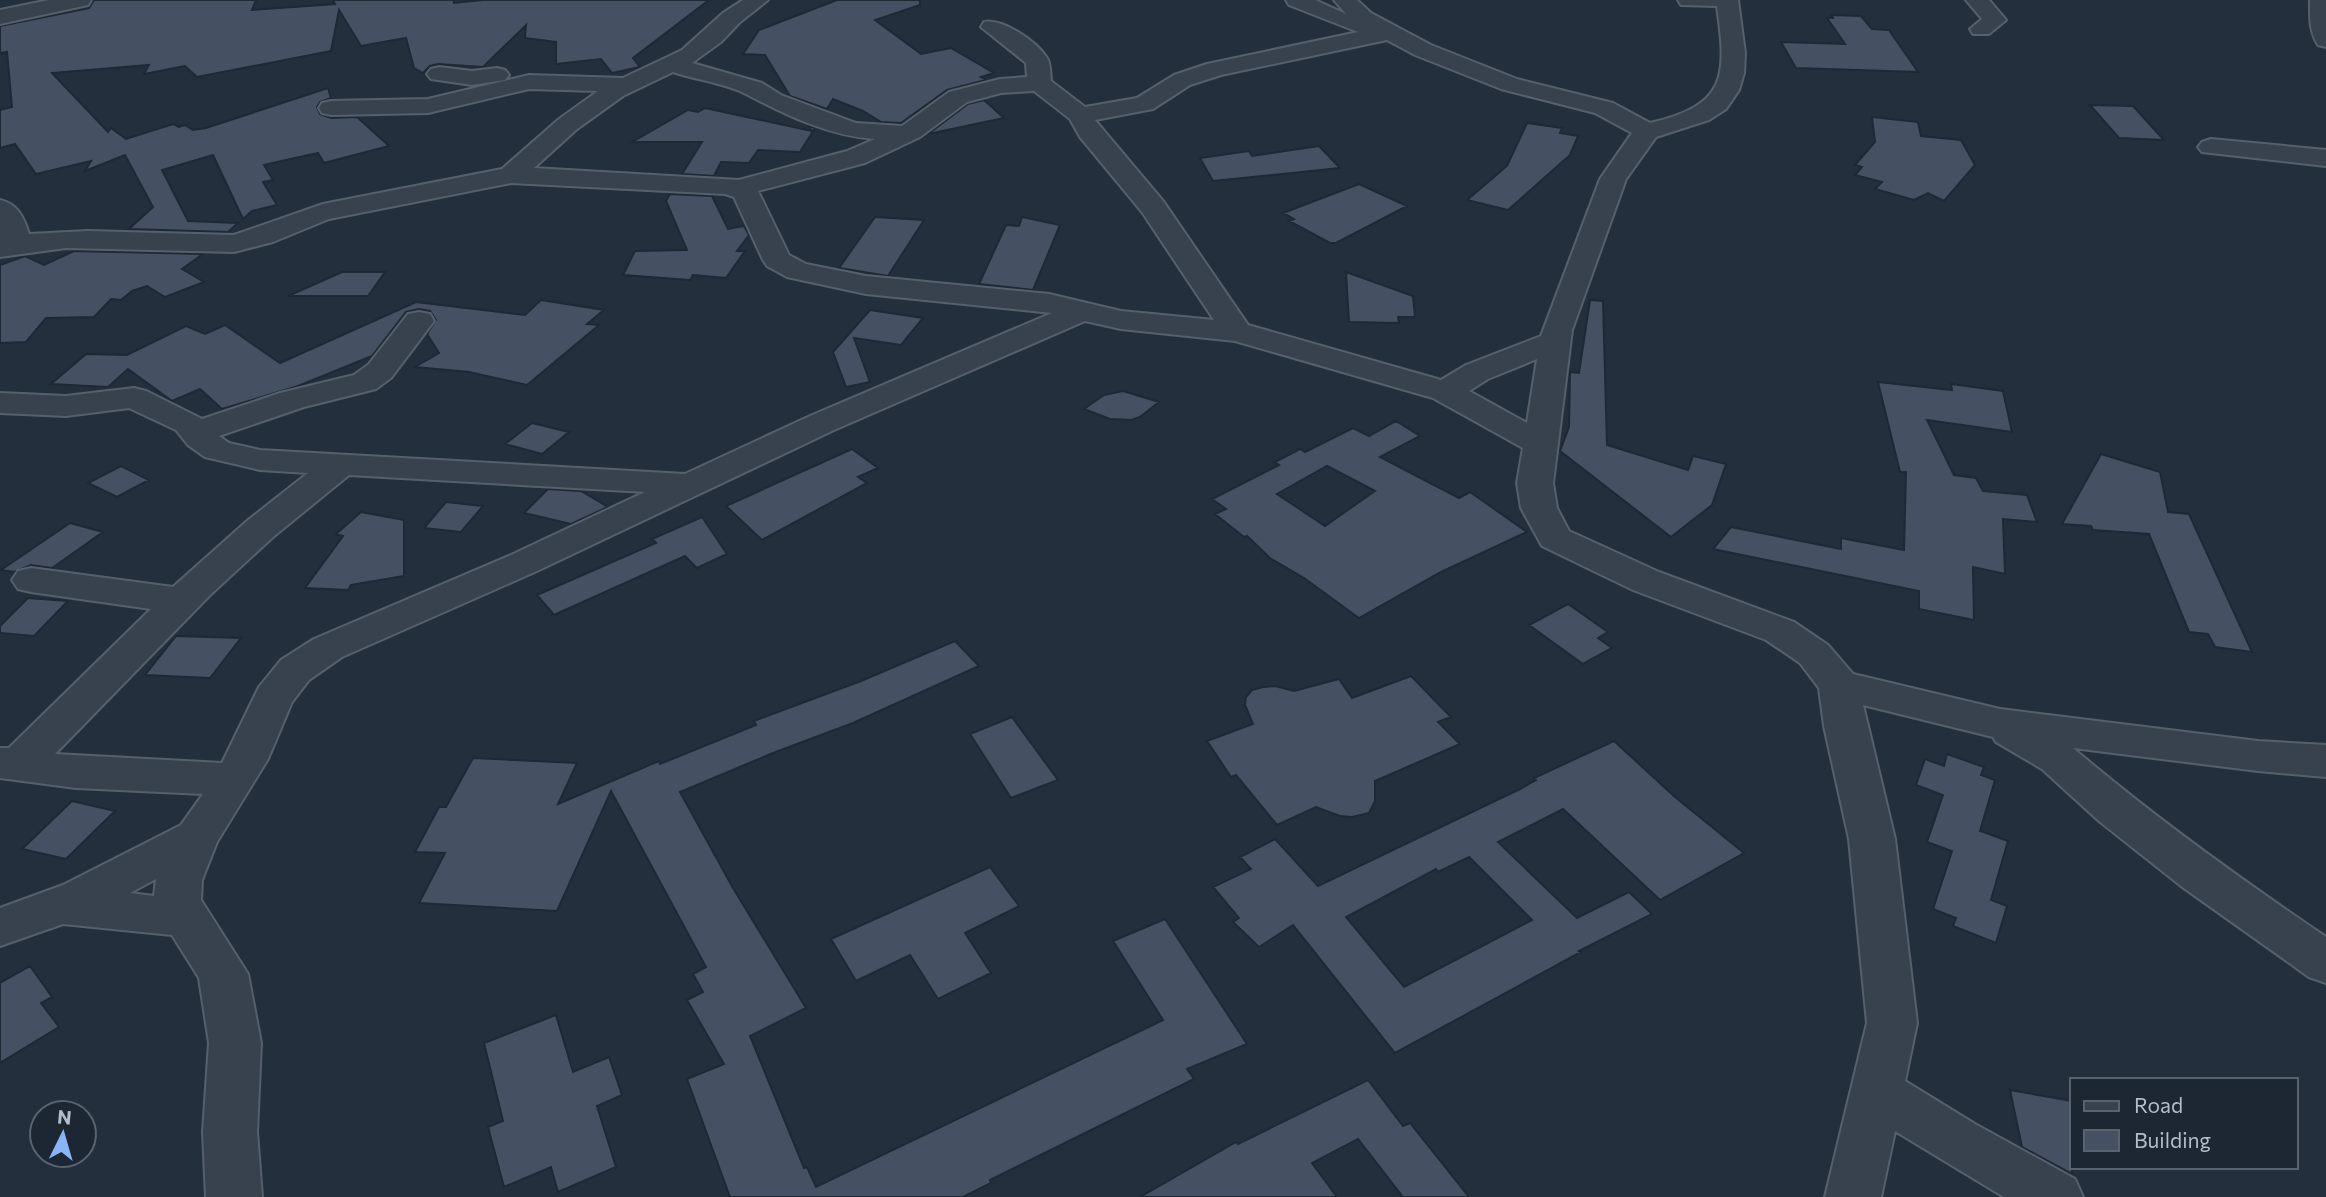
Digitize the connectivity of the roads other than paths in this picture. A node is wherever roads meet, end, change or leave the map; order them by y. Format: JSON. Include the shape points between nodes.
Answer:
{"nodes":[{"id":1,"x":80,"y":0,"type":"edge"},
{"id":2,"x":757,"y":0,"type":"edge"},
{"id":3,"x":1297,"y":0,"type":"edge"},
{"id":4,"x":1345,"y":0,"type":"edge"},
{"id":5,"x":1689,"y":0,"type":"edge"},
{"id":6,"x":1721,"y":0,"type":"edge"},
{"id":7,"x":1727,"y":0,"type":"edge"},
{"id":8,"x":1977,"y":0,"type":"edge"},
{"id":9,"x":2314,"y":1,"type":"edge"},
{"id":10,"x":0,"y":17,"type":"edge"},
{"id":11,"x":992,"y":27,"type":"dead end"},
{"id":12,"x":1981,"y":29,"type":"dead end"},
{"id":13,"x":1385,"y":32,"type":"junction"},
{"id":14,"x":2326,"y":40,"type":"edge"},
{"id":15,"x":672,"y":64,"type":"junction"},
{"id":16,"x":439,"y":74,"type":"dead end"},
{"id":17,"x":1039,"y":83,"type":"junction"},
{"id":18,"x":615,"y":84,"type":"junction"},
{"id":19,"x":331,"y":108,"type":"dead end"},
{"id":20,"x":1080,"y":115,"type":"junction"},
{"id":21,"x":1647,"y":131,"type":"junction"},
{"id":22,"x":906,"y":134,"type":"junction"},
{"id":23,"x":2211,"y":147,"type":"dead end"},
{"id":24,"x":2326,"y":158,"type":"edge"},
{"id":25,"x":511,"y":175,"type":"junction"},
{"id":26,"x":739,"y":188,"type":"junction"},
{"id":27,"x":0,"y":208,"type":"edge"},
{"id":28,"x":9,"y":246,"type":"edge"},
{"id":29,"x":1082,"y":311,"type":"junction"},
{"id":30,"x":419,"y":321,"type":"dead end"},
{"id":31,"x":1237,"y":332,"type":"junction"},
{"id":32,"x":1555,"y":341,"type":"junction"},
{"id":33,"x":1445,"y":391,"type":"junction"},
{"id":34,"x":0,"y":403,"type":"edge"},
{"id":35,"x":195,"y":432,"type":"junction"},
{"id":36,"x":1541,"y":444,"type":"junction"},
{"id":37,"x":338,"y":466,"type":"junction"},
{"id":38,"x":689,"y":484,"type":"junction"},
{"id":39,"x":31,"y":580,"type":"dead end"},
{"id":40,"x":183,"y":601,"type":"junction"},
{"id":41,"x":1839,"y":685,"type":"junction"},
{"id":42,"x":2000,"y":724,"type":"junction"},
{"id":43,"x":2326,"y":761,"type":"edge"},
{"id":44,"x":9,"y":763,"type":"edge"},
{"id":45,"x":233,"y":779,"type":"junction"},
{"id":46,"x":197,"y":837,"type":"junction"},
{"id":47,"x":60,"y":905,"type":"junction"},
{"id":48,"x":186,"y":918,"type":"junction"},
{"id":49,"x":0,"y":927,"type":"edge"},
{"id":50,"x":2326,"y":963,"type":"edge"},
{"id":51,"x":1877,"y":1091,"type":"junction"},
{"id":52,"x":234,"y":1197,"type":"edge"},
{"id":53,"x":1853,"y":1197,"type":"edge"},
{"id":54,"x":2055,"y":1197,"type":"edge"}],
"edges":[{"from":1,"to":10,"type":"street"},
{"from":2,"to":15,"type":"street","via":[[698,49]]},
{"from":3,"to":13,"type":"street","via":[[1349,23]]},
{"from":4,"to":13,"type":"street"},
{"from":5,"to":6,"type":"street"},
{"from":7,"to":21,"type":"street","via":[[1735,65],[1726,94],[1718,104],[1675,126]]},
{"from":8,"to":12,"type":"street","via":[[1995,20]]},
{"from":9,"to":14,"type":"street"},
{"from":11,"to":17,"type":"street","via":[[1038,61]]},
{"from":13,"to":20,"type":"street","via":[[1215,69],[1182,79],[1144,104]]},
{"from":13,"to":21,"type":"street","via":[[1509,84],[1604,108]]},
{"from":15,"to":18,"type":"street"},
{"from":15,"to":22,"type":"street","via":[[752,88],[852,130]]},
{"from":16,"to":18,"type":"street","via":[[472,78],[546,68]]},
{"from":17,"to":20,"type":"street"},
{"from":17,"to":22,"type":"street","via":[[1000,86],[958,97]]},
{"from":18,"to":19,"type":"street","via":[[529,82],[428,106]]},
{"from":18,"to":25,"type":"street"},
{"from":20,"to":31,"type":"street","via":[[1089,132],[1153,207]]},
{"from":21,"to":32,"type":"street","via":[[1613,179]]},
{"from":22,"to":26,"type":"street","via":[[856,156]]},
{"from":23,"to":24,"type":"street"},
{"from":25,"to":26,"type":"street"},
{"from":25,"to":28,"type":"street","via":[[323,212],[242,242],[73,241]]},
{"from":26,"to":29,"type":"street","via":[[746,193],[777,260],[797,271],[866,285],[1021,299]]},
{"from":27,"to":28,"type":"street","via":[[10,218]]},
{"from":29,"to":31,"type":"street","via":[[1121,320]]},
{"from":29,"to":38,"type":"street"},
{"from":30,"to":35,"type":"street","via":[[380,371],[365,382]]},
{"from":31,"to":33,"type":"street"},
{"from":32,"to":33,"type":"street","via":[[1477,372]]},
{"from":32,"to":36,"type":"street"},
{"from":33,"to":36,"type":"street"},
{"from":34,"to":35,"type":"street","via":[[66,406],[134,398],[188,422]]},
{"from":35,"to":37,"type":"street","via":[[217,450],[235,456]]},
{"from":36,"to":41,"type":"street","via":[[1535,483],[1539,508],[1555,538],[1646,581],[1780,631],[1814,654]]},
{"from":37,"to":38,"type":"street"},
{"from":37,"to":40,"type":"street","via":[[260,529]]},
{"from":38,"to":45,"type":"street","via":[[328,649],[295,670],[274,697]]},
{"from":39,"to":40,"type":"street"},
{"from":40,"to":44,"type":"street"},
{"from":41,"to":42,"type":"street"},
{"from":41,"to":51,"type":"street","via":[[1872,839],[1892,1023]]},
{"from":42,"to":43,"type":"street"},
{"from":42,"to":50,"type":"street","via":[[2057,758],[2197,873]]},
{"from":44,"to":45,"type":"street","via":[[76,772]]},
{"from":45,"to":46,"type":"street"},
{"from":46,"to":47,"type":"street","via":[[129,875]]},
{"from":46,"to":48,"type":"street","via":[[179,880],[177,904]]},
{"from":47,"to":48,"type":"street"},
{"from":47,"to":49,"type":"street"},
{"from":48,"to":52,"type":"street","via":[[223,974],[235,1043],[230,1132]]},
{"from":51,"to":53,"type":"street"},
{"from":51,"to":54,"type":"street"}]}
